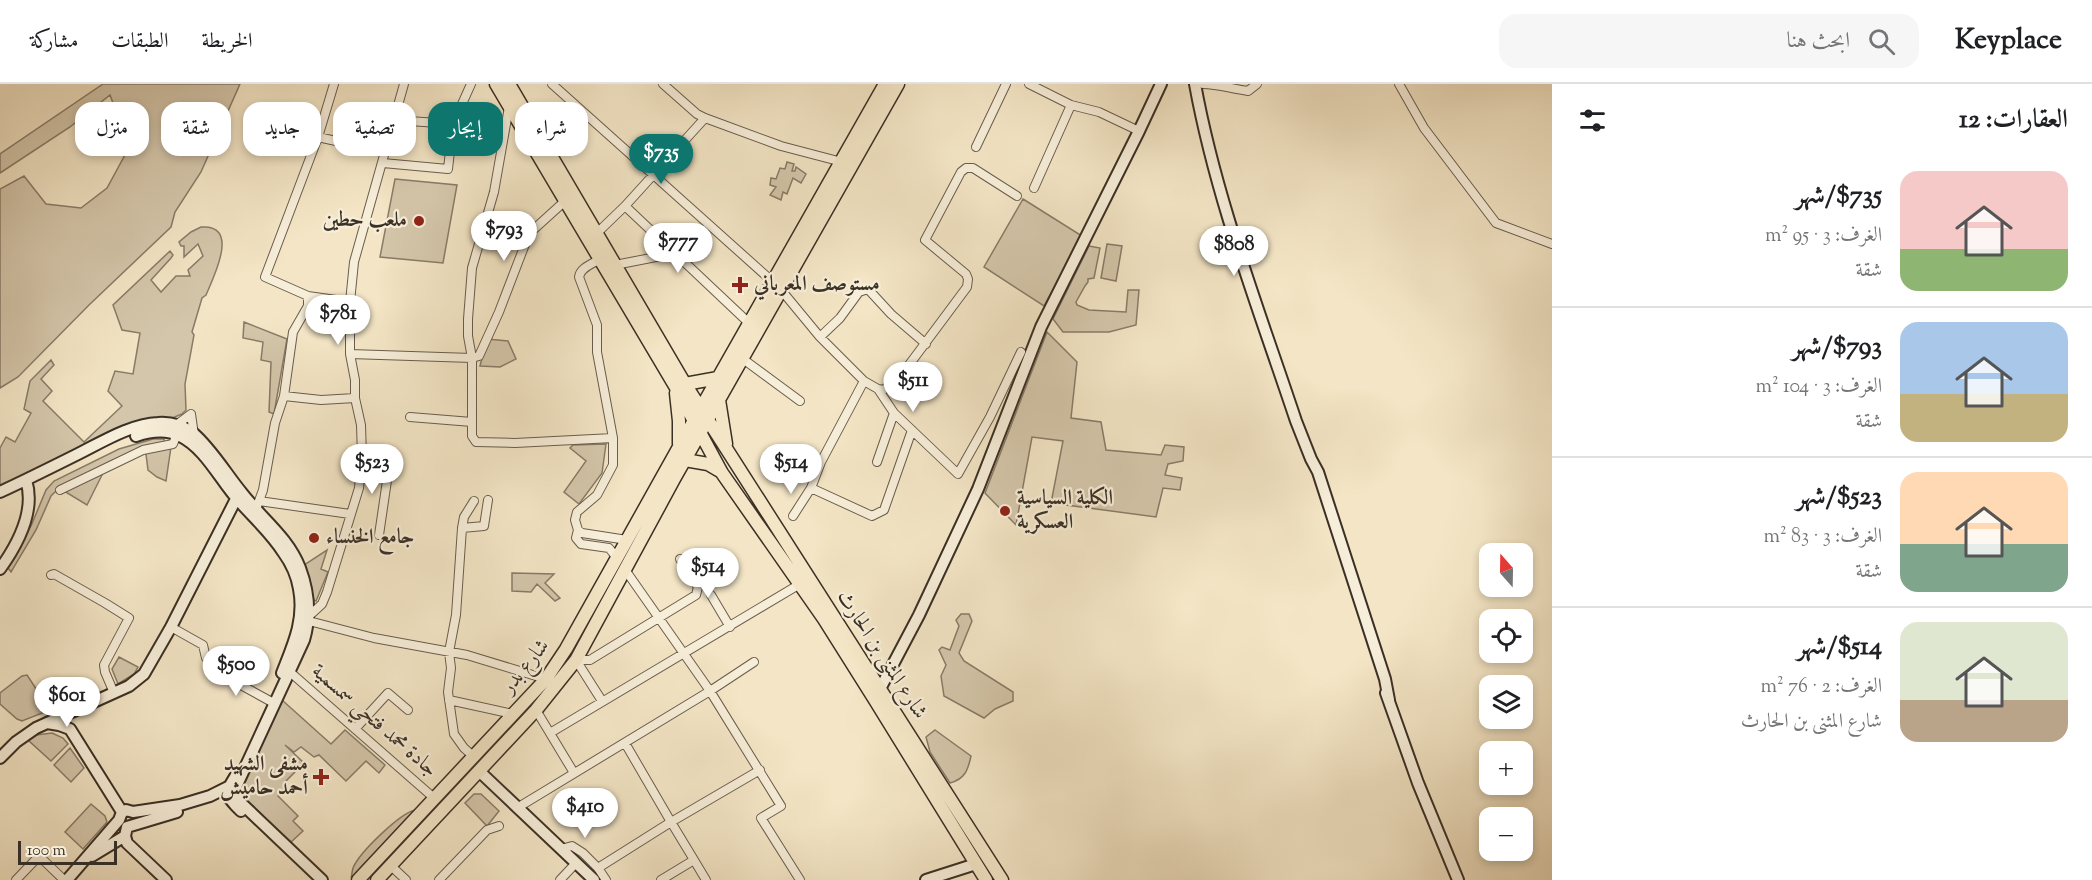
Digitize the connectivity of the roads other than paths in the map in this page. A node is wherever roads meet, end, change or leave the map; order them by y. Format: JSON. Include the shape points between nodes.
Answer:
{"nodes":[{"id":1,"x":334,"y":84,"type":"edge"},
{"id":2,"x":404,"y":84,"type":"edge"},
{"id":3,"x":471,"y":84,"type":"edge"},
{"id":4,"x":496,"y":84,"type":"edge"},
{"id":5,"x":509,"y":84,"type":"edge"},
{"id":6,"x":552,"y":84,"type":"edge"},
{"id":7,"x":663,"y":84,"type":"edge"},
{"id":8,"x":885,"y":84,"type":"edge"},
{"id":9,"x":898,"y":84,"type":"edge"},
{"id":10,"x":1006,"y":84,"type":"edge"},
{"id":11,"x":1029,"y":84,"type":"edge"},
{"id":12,"x":1161,"y":84,"type":"edge"},
{"id":13,"x":1195,"y":84,"type":"edge"},
{"id":14,"x":1203,"y":84,"type":"edge"},
{"id":15,"x":1257,"y":84,"type":"edge"},
{"id":16,"x":1399,"y":84,"type":"edge"},
{"id":17,"x":399,"y":102,"type":"edge"},
{"id":18,"x":463,"y":102,"type":"edge"},
{"id":19,"x":1071,"y":105,"type":"junction"},
{"id":20,"x":509,"y":106,"type":"junction"},
{"id":21,"x":705,"y":118,"type":"junction"},
{"id":22,"x":321,"y":127,"type":"edge"},
{"id":23,"x":1139,"y":131,"type":"junction"},
{"id":24,"x":976,"y":147,"type":"dead end"},
{"id":25,"x":311,"y":156,"type":"edge"},
{"id":26,"x":385,"y":156,"type":"edge"},
{"id":27,"x":449,"y":156,"type":"edge"},
{"id":28,"x":842,"y":162,"type":"junction"},
{"id":29,"x":382,"y":163,"type":"junction"},
{"id":30,"x":654,"y":174,"type":"junction"},
{"id":31,"x":1034,"y":188,"type":"dead end"},
{"id":32,"x":1017,"y":196,"type":"dead end"},
{"id":33,"x":565,"y":201,"type":"junction"},
{"id":34,"x":625,"y":206,"type":"junction"},
{"id":35,"x":597,"y":233,"type":"junction"},
{"id":36,"x":1552,"y":244,"type":"edge"},
{"id":37,"x":672,"y":250,"type":"junction"},
{"id":38,"x":600,"y":259,"type":"junction"},
{"id":39,"x":615,"y":265,"type":"junction"},
{"id":40,"x":778,"y":287,"type":"junction"},
{"id":41,"x":308,"y":296,"type":"junction"},
{"id":42,"x":350,"y":302,"type":"junction"},
{"id":43,"x":750,"y":324,"type":"junction"},
{"id":44,"x":820,"y":337,"type":"junction"},
{"id":45,"x":926,"y":344,"type":"junction"},
{"id":46,"x":1021,"y":351,"type":"dead end"},
{"id":47,"x":350,"y":354,"type":"junction"},
{"id":48,"x":472,"y":358,"type":"junction"},
{"id":49,"x":743,"y":359,"type":"junction"},
{"id":50,"x":718,"y":378,"type":"junction"},
{"id":51,"x":864,"y":381,"type":"junction"},
{"id":52,"x":680,"y":385,"type":"junction"},
{"id":53,"x":878,"y":389,"type":"junction"},
{"id":54,"x":284,"y":396,"type":"junction"},
{"id":55,"x":355,"y":398,"type":"junction"},
{"id":56,"x":719,"y":400,"type":"junction"},
{"id":57,"x":800,"y":401,"type":"dead end"},
{"id":58,"x":894,"y":412,"type":"junction"},
{"id":59,"x":705,"y":415,"type":"junction"},
{"id":60,"x":410,"y":417,"type":"dead end"},
{"id":61,"x":694,"y":421,"type":"junction"},
{"id":62,"x":472,"y":422,"type":"junction"},
{"id":63,"x":912,"y":430,"type":"junction"},
{"id":64,"x":175,"y":431,"type":"junction"},
{"id":65,"x":700,"y":434,"type":"junction"},
{"id":66,"x":192,"y":438,"type":"junction"},
{"id":67,"x":613,"y":438,"type":"junction"},
{"id":68,"x":679,"y":447,"type":"junction"},
{"id":69,"x":727,"y":451,"type":"junction"},
{"id":70,"x":362,"y":457,"type":"junction"},
{"id":71,"x":685,"y":460,"type":"junction"},
{"id":72,"x":877,"y":462,"type":"dead end"},
{"id":73,"x":722,"y":473,"type":"junction"},
{"id":74,"x":670,"y":476,"type":"junction"},
{"id":75,"x":27,"y":484,"type":"junction"},
{"id":76,"x":811,"y":488,"type":"junction"},
{"id":77,"x":60,"y":490,"type":"dead end"},
{"id":78,"x":0,"y":492,"type":"edge"},
{"id":79,"x":240,"y":497,"type":"junction"},
{"id":80,"x":0,"y":499,"type":"edge"},
{"id":81,"x":488,"y":500,"type":"dead end"},
{"id":82,"x":474,"y":501,"type":"dead end"},
{"id":83,"x":257,"y":505,"type":"junction"},
{"id":84,"x":350,"y":514,"type":"junction"},
{"id":85,"x":792,"y":516,"type":"dead end"},
{"id":86,"x":462,"y":528,"type":"junction"},
{"id":87,"x":578,"y":530,"type":"junction"},
{"id":88,"x":379,"y":535,"type":"dead end"},
{"id":89,"x":627,"y":540,"type":"junction"},
{"id":90,"x":617,"y":558,"type":"junction"},
{"id":91,"x":680,"y":559,"type":"dead end"},
{"id":92,"x":0,"y":569,"type":"edge"},
{"id":93,"x":626,"y":571,"type":"junction"},
{"id":94,"x":51,"y":575,"type":"dead end"},
{"id":95,"x":801,"y":584,"type":"junction"},
{"id":96,"x":711,"y":595,"type":"dead end"},
{"id":97,"x":658,"y":618,"type":"junction"},
{"id":98,"x":309,"y":619,"type":"junction"},
{"id":99,"x":171,"y":627,"type":"junction"},
{"id":100,"x":730,"y":627,"type":"junction"},
{"id":101,"x":449,"y":652,"type":"junction"},
{"id":102,"x":684,"y":653,"type":"junction"},
{"id":103,"x":576,"y":660,"type":"junction"},
{"id":104,"x":754,"y":662,"type":"dead end"},
{"id":105,"x":290,"y":672,"type":"junction"},
{"id":106,"x":546,"y":679,"type":"junction"},
{"id":107,"x":880,"y":689,"type":"junction"},
{"id":108,"x":710,"y":691,"type":"junction"},
{"id":109,"x":114,"y":693,"type":"junction"},
{"id":110,"x":270,"y":700,"type":"junction"},
{"id":111,"x":449,"y":700,"type":"junction"},
{"id":112,"x":602,"y":701,"type":"junction"},
{"id":113,"x":77,"y":709,"type":"junction"},
{"id":114,"x":408,"y":710,"type":"dead end"},
{"id":115,"x":536,"y":710,"type":"junction"},
{"id":116,"x":513,"y":714,"type":"junction"},
{"id":117,"x":47,"y":723,"type":"junction"},
{"id":118,"x":70,"y":729,"type":"junction"},
{"id":119,"x":355,"y":729,"type":"junction"},
{"id":120,"x":550,"y":733,"type":"junction"},
{"id":121,"x":625,"y":743,"type":"junction"},
{"id":122,"x":473,"y":756,"type":"junction"},
{"id":123,"x":0,"y":758,"type":"edge"},
{"id":124,"x":759,"y":770,"type":"junction"},
{"id":125,"x":479,"y":771,"type":"junction"},
{"id":126,"x":574,"y":773,"type":"junction"},
{"id":127,"x":232,"y":793,"type":"junction"},
{"id":128,"x":434,"y":798,"type":"junction"},
{"id":129,"x":517,"y":808,"type":"junction"},
{"id":130,"x":126,"y":822,"type":"junction"},
{"id":131,"x":671,"y":822,"type":"junction"},
{"id":132,"x":500,"y":826,"type":"dead end"},
{"id":133,"x":561,"y":849,"type":"junction"},
{"id":134,"x":694,"y":860,"type":"junction"},
{"id":135,"x":84,"y":861,"type":"junction"},
{"id":136,"x":576,"y":863,"type":"junction"},
{"id":137,"x":976,"y":864,"type":"junction"},
{"id":138,"x":390,"y":865,"type":"junction"},
{"id":139,"x":598,"y":868,"type":"junction"},
{"id":140,"x":932,"y":879,"type":"edge"},
{"id":141,"x":16,"y":880,"type":"edge"},
{"id":142,"x":66,"y":880,"type":"edge"},
{"id":143,"x":166,"y":880,"type":"edge"},
{"id":144,"x":315,"y":880,"type":"edge"},
{"id":145,"x":322,"y":880,"type":"edge"},
{"id":146,"x":358,"y":880,"type":"edge"},
{"id":147,"x":376,"y":880,"type":"edge"},
{"id":148,"x":406,"y":880,"type":"edge"},
{"id":149,"x":439,"y":880,"type":"edge"},
{"id":150,"x":560,"y":880,"type":"edge"},
{"id":151,"x":594,"y":880,"type":"edge"},
{"id":152,"x":606,"y":880,"type":"edge"},
{"id":153,"x":661,"y":880,"type":"edge"},
{"id":154,"x":706,"y":880,"type":"edge"},
{"id":155,"x":800,"y":880,"type":"edge"},
{"id":156,"x":986,"y":880,"type":"edge"},
{"id":157,"x":1002,"y":880,"type":"edge"},
{"id":158,"x":1458,"y":880,"type":"edge"}],
"edges":[{"from":1,"to":22,"type":"street"},
{"from":2,"to":17,"type":"street"},
{"from":3,"to":18,"type":"street"},
{"from":4,"to":20,"type":"main road"},
{"from":5,"to":35,"type":"main road"},
{"from":6,"to":30,"type":"street"},
{"from":7,"to":21,"type":"street"},
{"from":8,"to":28,"type":"main road"},
{"from":9,"to":40,"type":"main road"},
{"from":10,"to":24,"type":"street"},
{"from":11,"to":19,"type":"street"},
{"from":12,"to":23,"type":"main road"},
{"from":13,"to":158,"type":"main road","via":[[1218,183],[1296,421],[1318,472],[1418,783]]},
{"from":14,"to":15,"type":"street","via":[[1248,91]]},
{"from":16,"to":36,"type":"street","via":[[1424,128],[1496,223]]},
{"from":19,"to":23,"type":"street","via":[[1099,112]]},
{"from":19,"to":31,"type":"street"},
{"from":20,"to":33,"type":"main road"},
{"from":20,"to":48,"type":"street","via":[[494,192],[472,267],[468,336]]},
{"from":21,"to":28,"type":"street","via":[[781,146]]},
{"from":21,"to":30,"type":"street"},
{"from":23,"to":107,"type":"main road","via":[[1041,327],[978,489]]},
{"from":25,"to":41,"type":"street","via":[[265,277]]},
{"from":26,"to":29,"type":"street"},
{"from":27,"to":29,"type":"street","via":[[448,169]]},
{"from":28,"to":40,"type":"main road"},
{"from":29,"to":42,"type":"street","via":[[354,262]]},
{"from":30,"to":34,"type":"street"},
{"from":30,"to":40,"type":"street"},
{"from":32,"to":45,"type":"street","via":[[973,168],[961,172],[925,240],[966,274],[969,283]]},
{"from":33,"to":38,"type":"main road"},
{"from":33,"to":48,"type":"street","via":[[532,230],[479,356]]},
{"from":34,"to":35,"type":"street"},
{"from":34,"to":37,"type":"street"},
{"from":35,"to":39,"type":"main road"},
{"from":37,"to":39,"type":"street","via":[[661,256]]},
{"from":37,"to":43,"type":"street"},
{"from":38,"to":52,"type":"main road"},
{"from":38,"to":67,"type":"street","via":[[583,269],[579,277],[597,326],[597,352]]},
{"from":39,"to":52,"type":"main road"},
{"from":40,"to":43,"type":"main road"},
{"from":40,"to":44,"type":"street"},
{"from":40,"to":49,"type":"main road"},
{"from":41,"to":42,"type":"street"},
{"from":41,"to":54,"type":"street","via":[[308,306],[293,332]]},
{"from":42,"to":47,"type":"street"},
{"from":43,"to":50,"type":"main road"},
{"from":44,"to":45,"type":"street","via":[[859,292],[868,289]]},
{"from":44,"to":51,"type":"street"},
{"from":45,"to":53,"type":"street","via":[[897,381]]},
{"from":46,"to":63,"type":"street","via":[[958,474]]},
{"from":47,"to":48,"type":"street"},
{"from":47,"to":55,"type":"street"},
{"from":48,"to":62,"type":"street"},
{"from":49,"to":56,"type":"main road"},
{"from":49,"to":57,"type":"street"},
{"from":50,"to":52,"type":"main road"},
{"from":50,"to":59,"type":"main road"},
{"from":51,"to":53,"type":"street"},
{"from":51,"to":76,"type":"street"},
{"from":52,"to":59,"type":"main road","name":"شارع المثنى بن الحارث"},
{"from":52,"to":61,"type":"main road","name":"شارع المثنى بن الحارث"},
{"from":52,"to":68,"type":"main road"},
{"from":53,"to":58,"type":"street"},
{"from":54,"to":55,"type":"street"},
{"from":54,"to":83,"type":"street"},
{"from":55,"to":70,"type":"street"},
{"from":56,"to":59,"type":"main road"},
{"from":56,"to":69,"type":"main road"},
{"from":58,"to":63,"type":"street"},
{"from":58,"to":72,"type":"street"},
{"from":59,"to":61,"type":"main road","name":"شارع بدر"},
{"from":59,"to":65,"type":"main road","name":"شارع بدر"},
{"from":59,"to":69,"type":"main road","name":"شارع المثنى بن الحارث"},
{"from":60,"to":62,"type":"street"},
{"from":61,"to":65,"type":"main road","name":"شارع المثنى بن الحارث"},
{"from":61,"to":68,"type":"main road","name":"شارع بدر"},
{"from":62,"to":67,"type":"street","via":[[476,442]]},
{"from":63,"to":76,"type":"street","via":[[884,510],[872,516]]},
{"from":64,"to":66,"type":"main road"},
{"from":64,"to":66,"type":"street","via":[[191,414]]},
{"from":64,"to":75,"type":"main road","via":[[130,437]]},
{"from":64,"to":77,"type":"street","via":[[173,444],[143,450]]},
{"from":65,"to":71,"type":"main road","name":"شارع بدر"},
{"from":65,"to":73,"type":"main road","name":"شارع المثنى بن الحارث"},
{"from":66,"to":79,"type":"main road"},
{"from":67,"to":87,"type":"street","via":[[613,465],[597,495],[577,512]]},
{"from":68,"to":74,"type":"main road","name":"شارع بدر"},
{"from":69,"to":107,"type":"main road","name":"شارع المثنى بن الحارث"},
{"from":70,"to":84,"type":"street","via":[[359,488]]},
{"from":70,"to":88,"type":"street","via":[[383,459],[389,467]]},
{"from":71,"to":73,"type":"main road","via":[[708,464]]},
{"from":71,"to":74,"type":"main road","name":"شارع بدر"},
{"from":73,"to":95,"type":"main road","name":"شارع المثنى بن الحارث"},
{"from":74,"to":89,"type":"main road","name":"شارع بدر"},
{"from":74,"to":93,"type":"main road","name":"شارع بدر"},
{"from":75,"to":78,"type":"main road"},
{"from":75,"to":80,"type":"main road"},
{"from":75,"to":92,"type":"main road","via":[[23,530]]},
{"from":76,"to":85,"type":"street"},
{"from":79,"to":83,"type":"main road"},
{"from":79,"to":99,"type":"main road"},
{"from":79,"to":110,"type":"main road","via":[[284,552],[299,589],[299,628]]},
{"from":81,"to":86,"type":"street","via":[[484,526]]},
{"from":82,"to":86,"type":"street"},
{"from":83,"to":84,"type":"street"},
{"from":83,"to":98,"type":"main road","via":[[297,560],[306,588]]},
{"from":84,"to":98,"type":"street","via":[[327,592]]},
{"from":86,"to":101,"type":"street","via":[[456,615]]},
{"from":87,"to":89,"type":"street"},
{"from":87,"to":90,"type":"street","via":[[576,538],[581,544],[609,548]]},
{"from":89,"to":90,"type":"main road","name":"شارع بدر"},
{"from":90,"to":106,"type":"main road","name":"شارع بدر"},
{"from":91,"to":97,"type":"street","via":[[698,591]]},
{"from":93,"to":97,"type":"street"},
{"from":93,"to":103,"type":"main road","name":"شارع بدر"},
{"from":94,"to":109,"type":"street","via":[[129,618],[104,665]]},
{"from":95,"to":100,"type":"street"},
{"from":95,"to":137,"type":"main road","name":"شارع المثنى بن الحارث"},
{"from":96,"to":100,"type":"street"},
{"from":97,"to":102,"type":"street"},
{"from":97,"to":103,"type":"street","via":[[590,660]]},
{"from":98,"to":101,"type":"street","via":[[374,639]]},
{"from":98,"to":105,"type":"main road"},
{"from":99,"to":109,"type":"main road","via":[[147,670]]},
{"from":99,"to":110,"type":"street","via":[[203,645],[206,658],[227,670],[231,680]]},
{"from":100,"to":102,"type":"street"},
{"from":101,"to":106,"type":"street"},
{"from":101,"to":111,"type":"street"},
{"from":102,"to":108,"type":"street"},
{"from":102,"to":112,"type":"street"},
{"from":103,"to":112,"type":"street"},
{"from":103,"to":115,"type":"main road","name":"شارع بدر"},
{"from":104,"to":108,"type":"street"},
{"from":105,"to":119,"type":"street","name":"جادة محمد فتحي سمسمية"},
{"from":105,"to":127,"type":"main road"},
{"from":106,"to":116,"type":"main road","name":"شارع بدر"},
{"from":107,"to":157,"type":"main road","name":"شارع المثنى بن الحارث"},
{"from":108,"to":121,"type":"street"},
{"from":108,"to":124,"type":"street"},
{"from":109,"to":113,"type":"main road"},
{"from":110,"to":127,"type":"main road"},
{"from":111,"to":116,"type":"street"},
{"from":111,"to":122,"type":"street","via":[[454,734]]},
{"from":112,"to":120,"type":"street"},
{"from":113,"to":117,"type":"main road"},
{"from":113,"to":118,"type":"main road"},
{"from":114,"to":119,"type":"street","via":[[388,693]]},
{"from":115,"to":120,"type":"street"},
{"from":115,"to":125,"type":"main road","name":"شارع بدر"},
{"from":116,"to":122,"type":"main road","name":"شارع بدر"},
{"from":117,"to":118,"type":"main road"},
{"from":117,"to":123,"type":"main road"},
{"from":118,"to":130,"type":"main road"},
{"from":119,"to":128,"type":"street","name":"جادة محمد فتحي سمسمية"},
{"from":120,"to":126,"type":"street"},
{"from":121,"to":126,"type":"street"},
{"from":121,"to":131,"type":"street"},
{"from":122,"to":128,"type":"main road","name":"شارع بدر"},
{"from":124,"to":131,"type":"street"},
{"from":124,"to":155,"type":"street","via":[[781,806],[761,818]]},
{"from":125,"to":129,"type":"main road"},
{"from":125,"to":138,"type":"main road","name":"شارع بدر"},
{"from":126,"to":129,"type":"street"},
{"from":127,"to":130,"type":"main road","via":[[218,800]]},
{"from":127,"to":144,"type":"main road"},
{"from":127,"to":145,"type":"main road"},
{"from":128,"to":146,"type":"main road","name":"شارع بدر"},
{"from":129,"to":133,"type":"main road"},
{"from":130,"to":135,"type":"main road"},
{"from":130,"to":135,"type":"main road"},
{"from":130,"to":143,"type":"main road","via":[[129,845]]},
{"from":131,"to":134,"type":"street"},
{"from":131,"to":139,"type":"street"},
{"from":132,"to":149,"type":"street","via":[[487,830]]},
{"from":133,"to":136,"type":"main road"},
{"from":133,"to":139,"type":"street","via":[[572,846]]},
{"from":134,"to":153,"type":"street"},
{"from":134,"to":154,"type":"street"},
{"from":135,"to":142,"type":"main road"},
{"from":136,"to":150,"type":"street"},
{"from":136,"to":151,"type":"main road"},
{"from":137,"to":140,"type":"main road"},
{"from":137,"to":156,"type":"main road","name":"شارع المثنى بن الحارث"},
{"from":138,"to":147,"type":"main road","name":"شارع بدر"},
{"from":138,"to":148,"type":"street"},
{"from":139,"to":152,"type":"street"},
{"from":141,"to":142,"type":"street","via":[[39,856]]}]}
